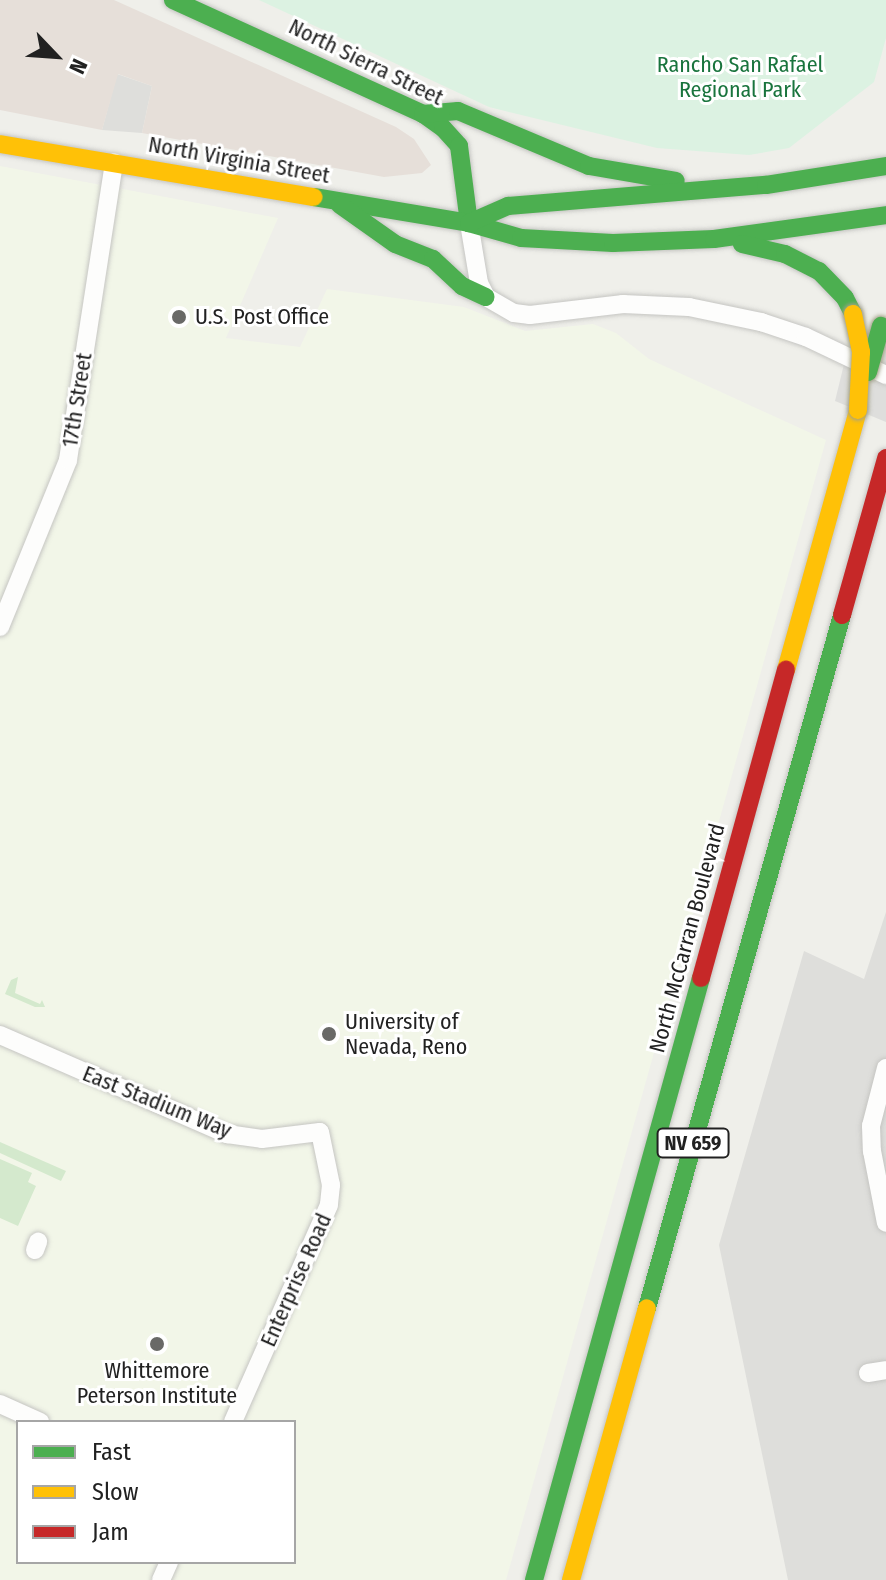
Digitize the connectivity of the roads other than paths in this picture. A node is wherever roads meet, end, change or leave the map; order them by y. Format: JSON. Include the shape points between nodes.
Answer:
{"nodes":[{"id":1,"x":173,"y":0,"type":"edge"},
{"id":2,"x":423,"y":114,"type":"junction"},
{"id":3,"x":0,"y":144,"type":"edge"},
{"id":4,"x":114,"y":163,"type":"junction"},
{"id":5,"x":886,"y":166,"type":"edge"},
{"id":6,"x":720,"y":189,"type":"junction"},
{"id":7,"x":336,"y":202,"type":"junction"},
{"id":8,"x":886,"y":215,"type":"edge"},
{"id":9,"x":469,"y":223,"type":"junction"},
{"id":10,"x":714,"y":239,"type":"junction"},
{"id":11,"x":486,"y":297,"type":"junction"},
{"id":12,"x":884,"y":317,"type":"edge"},
{"id":13,"x":886,"y":375,"type":"edge"},
{"id":14,"x":858,"y":410,"type":"junction"},
{"id":15,"x":886,"y":458,"type":"edge"},
{"id":16,"x":0,"y":627,"type":"edge"},
{"id":17,"x":0,"y":1035,"type":"edge"},
{"id":18,"x":886,"y":1068,"type":"edge"},
{"id":19,"x":320,"y":1132,"type":"joint"},
{"id":20,"x":886,"y":1223,"type":"edge"},
{"id":21,"x":0,"y":1404,"type":"edge"},
{"id":22,"x":36,"y":1420,"type":"edge"},
{"id":23,"x":234,"y":1420,"type":"edge"},
{"id":24,"x":534,"y":1580,"type":"edge"},
{"id":25,"x":571,"y":1580,"type":"edge"}],
"edges":[{"from":1,"to":2,"type":"main road","name":"North Sierra Street"},
{"from":2,"to":6,"type":"main road","via":[[458,111],[589,166]]},
{"from":2,"to":9,"type":"main road","name":"North Sierra Street","via":[[459,146]]},
{"from":3,"to":4,"type":"main road","name":"North Virginia Street"},
{"from":4,"to":7,"type":"main road","name":"North Virginia Street"},
{"from":4,"to":16,"type":"street","name":"17th Street","via":[[68,460]]},
{"from":5,"to":6,"type":"main road"},
{"from":6,"to":9,"type":"main road","via":[[508,206]]},
{"from":7,"to":9,"type":"main road","name":"North Virginia Street"},
{"from":7,"to":11,"type":"main road"},
{"from":8,"to":10,"type":"main road","name":"North Virginia Street"},
{"from":9,"to":10,"type":"main road","name":"North Virginia Street","via":[[505,236],[551,240]]},
{"from":9,"to":11,"type":"street","via":[[475,273]]},
{"from":10,"to":14,"type":"main road","bridge":true,"via":[[802,260],[833,284],[853,314],[861,352]]},
{"from":11,"to":13,"type":"street","via":[[506,310],[530,315],[623,304],[725,314],[806,337]]},
{"from":12,"to":14,"type":"main road","name":"North McCarran Boulevard","number":"NV 659","bridge":true},
{"from":14,"to":24,"type":"main road","name":"North McCarran Boulevard","number":"NV 659"},
{"from":15,"to":25,"type":"main road","number":"NV 659"},
{"from":17,"to":19,"type":"street","name":"East Stadium Way","via":[[227,1134],[262,1139]]},
{"from":18,"to":20,"type":"street","via":[[871,1126]]},
{"from":19,"to":23,"type":"street","name":"Enterprise Road","via":[[331,1185],[326,1215]]},
{"from":21,"to":22,"type":"street"}]}
